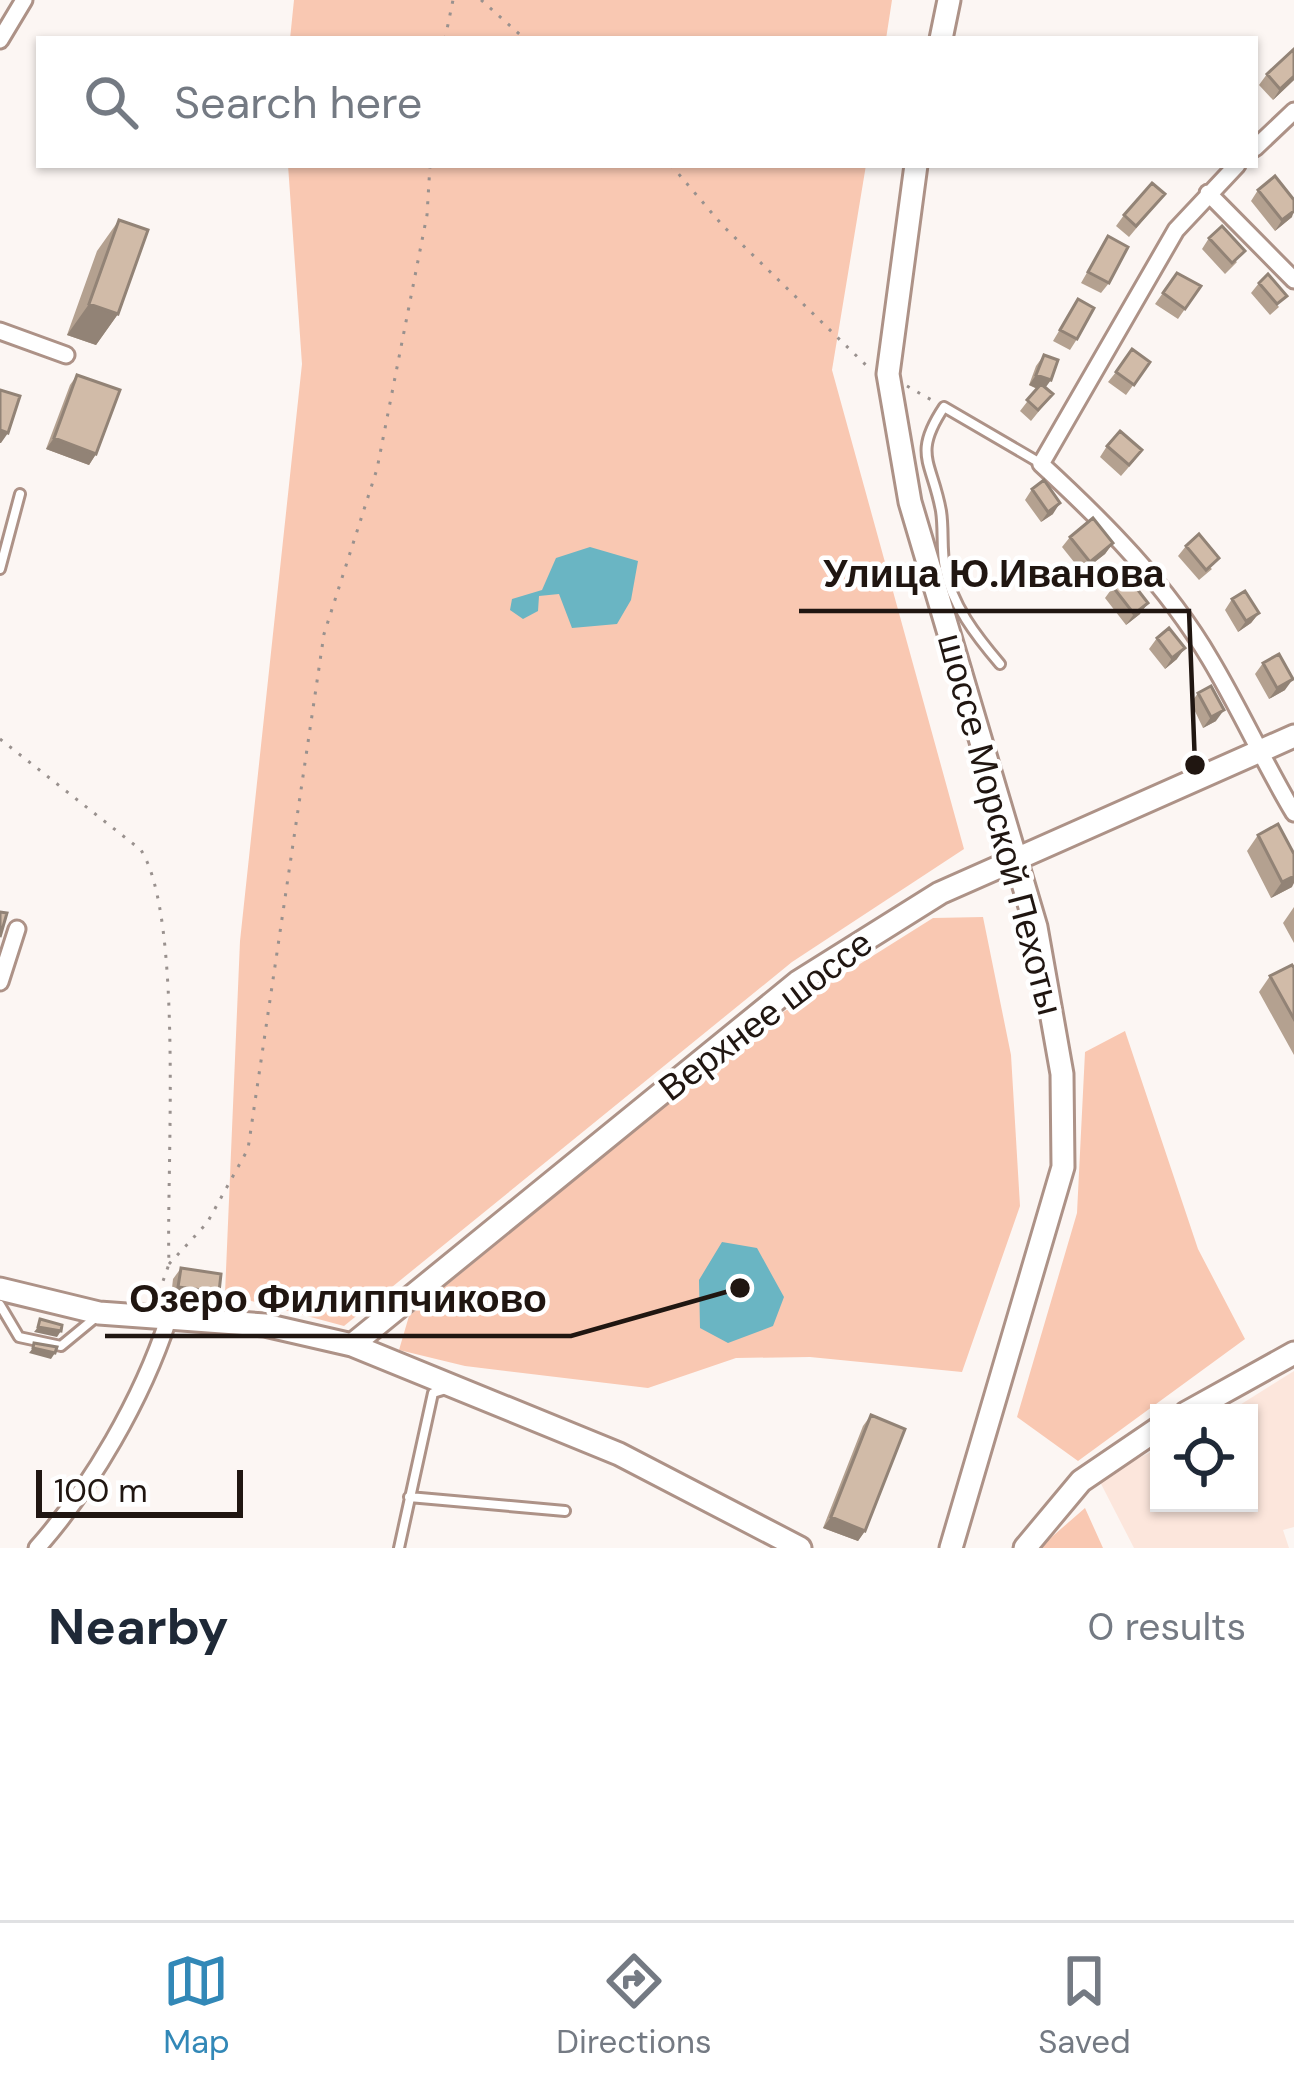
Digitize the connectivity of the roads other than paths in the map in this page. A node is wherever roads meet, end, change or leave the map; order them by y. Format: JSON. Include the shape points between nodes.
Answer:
{"nodes":[{"id":1,"x":24,"y":0,"type":"edge"},
{"id":2,"x":949,"y":0,"type":"edge"},
{"id":3,"x":942,"y":36,"type":"edge"},
{"id":4,"x":0,"y":40,"type":"edge"},
{"id":5,"x":1294,"y":111,"type":"edge"},
{"id":6,"x":1258,"y":145,"type":"edge"},
{"id":7,"x":916,"y":168,"type":"edge"},
{"id":8,"x":1234,"y":168,"type":"edge"},
{"id":9,"x":1208,"y":193,"type":"junction"},
{"id":10,"x":1294,"y":280,"type":"edge"},
{"id":11,"x":0,"y":331,"type":"edge"},
{"id":12,"x":66,"y":355,"type":"dead end"},
{"id":13,"x":1041,"y":464,"type":"junction"},
{"id":14,"x":20,"y":494,"type":"dead end"},
{"id":15,"x":0,"y":569,"type":"edge"},
{"id":16,"x":1000,"y":664,"type":"dead end"},
{"id":17,"x":1294,"y":736,"type":"edge"},
{"id":18,"x":1259,"y":753,"type":"junction"},
{"id":19,"x":1294,"y":813,"type":"edge"},
{"id":20,"x":1018,"y":861,"type":"junction"},
{"id":21,"x":17,"y":928,"type":"dead end"},
{"id":22,"x":0,"y":982,"type":"edge"},
{"id":23,"x":0,"y":1288,"type":"edge"},
{"id":24,"x":0,"y":1305,"type":"edge"},
{"id":25,"x":100,"y":1313,"type":"junction"},
{"id":26,"x":159,"y":1319,"type":"junction"},
{"id":27,"x":352,"y":1345,"type":"junction"},
{"id":28,"x":1294,"y":1353,"type":"edge"},
{"id":29,"x":460,"y":1386,"type":"junction"},
{"id":30,"x":1202,"y":1404,"type":"edge"},
{"id":31,"x":1150,"y":1434,"type":"edge"},
{"id":32,"x":409,"y":1497,"type":"junction"},
{"id":33,"x":565,"y":1511,"type":"dead end"},
{"id":34,"x":37,"y":1548,"type":"edge"},
{"id":35,"x":399,"y":1548,"type":"edge"},
{"id":36,"x":800,"y":1548,"type":"edge"},
{"id":37,"x":951,"y":1548,"type":"edge"},
{"id":38,"x":1025,"y":1548,"type":"edge"}],
"edges":[{"from":1,"to":4,"type":"street"},
{"from":2,"to":3,"type":"street"},
{"from":5,"to":6,"type":"street"},
{"from":7,"to":20,"type":"street","name":"шоссе Морской Пехоты","via":[[888,374],[896,431]]},
{"from":8,"to":9,"type":"street"},
{"from":9,"to":10,"type":"street"},
{"from":9,"to":13,"type":"street","via":[[1176,230]]},
{"from":11,"to":12,"type":"street"},
{"from":13,"to":16,"type":"lane","via":[[944,406],[925,436],[945,572],[972,632]]},
{"from":13,"to":18,"type":"street","via":[[1107,524],[1169,600]]},
{"from":14,"to":15,"type":"lane"},
{"from":17,"to":18,"type":"street","name":"Верхнее шоссе"},
{"from":18,"to":19,"type":"street"},
{"from":18,"to":20,"type":"street","name":"Верхнее шоссе"},
{"from":20,"to":27,"type":"street","name":"Верхнее шоссе","via":[[940,892],[798,982]]},
{"from":20,"to":37,"type":"street","name":"шоссе Морской Пехоты","via":[[1054,1009],[1063,1167]]},
{"from":21,"to":22,"type":"street"},
{"from":23,"to":25,"type":"street"},
{"from":24,"to":25,"type":"lane","via":[[19,1337],[61,1346]]},
{"from":25,"to":26,"type":"street"},
{"from":26,"to":27,"type":"street","via":[[265,1325]]},
{"from":26,"to":34,"type":"street","via":[[155,1359],[64,1518]]},
{"from":27,"to":29,"type":"street"},
{"from":28,"to":30,"type":"street"},
{"from":29,"to":32,"type":"lane","via":[[433,1393]]},
{"from":29,"to":36,"type":"street","via":[[619,1454]]},
{"from":31,"to":38,"type":"street","via":[[1081,1481]]},
{"from":32,"to":33,"type":"lane"},
{"from":32,"to":35,"type":"lane"}]}
